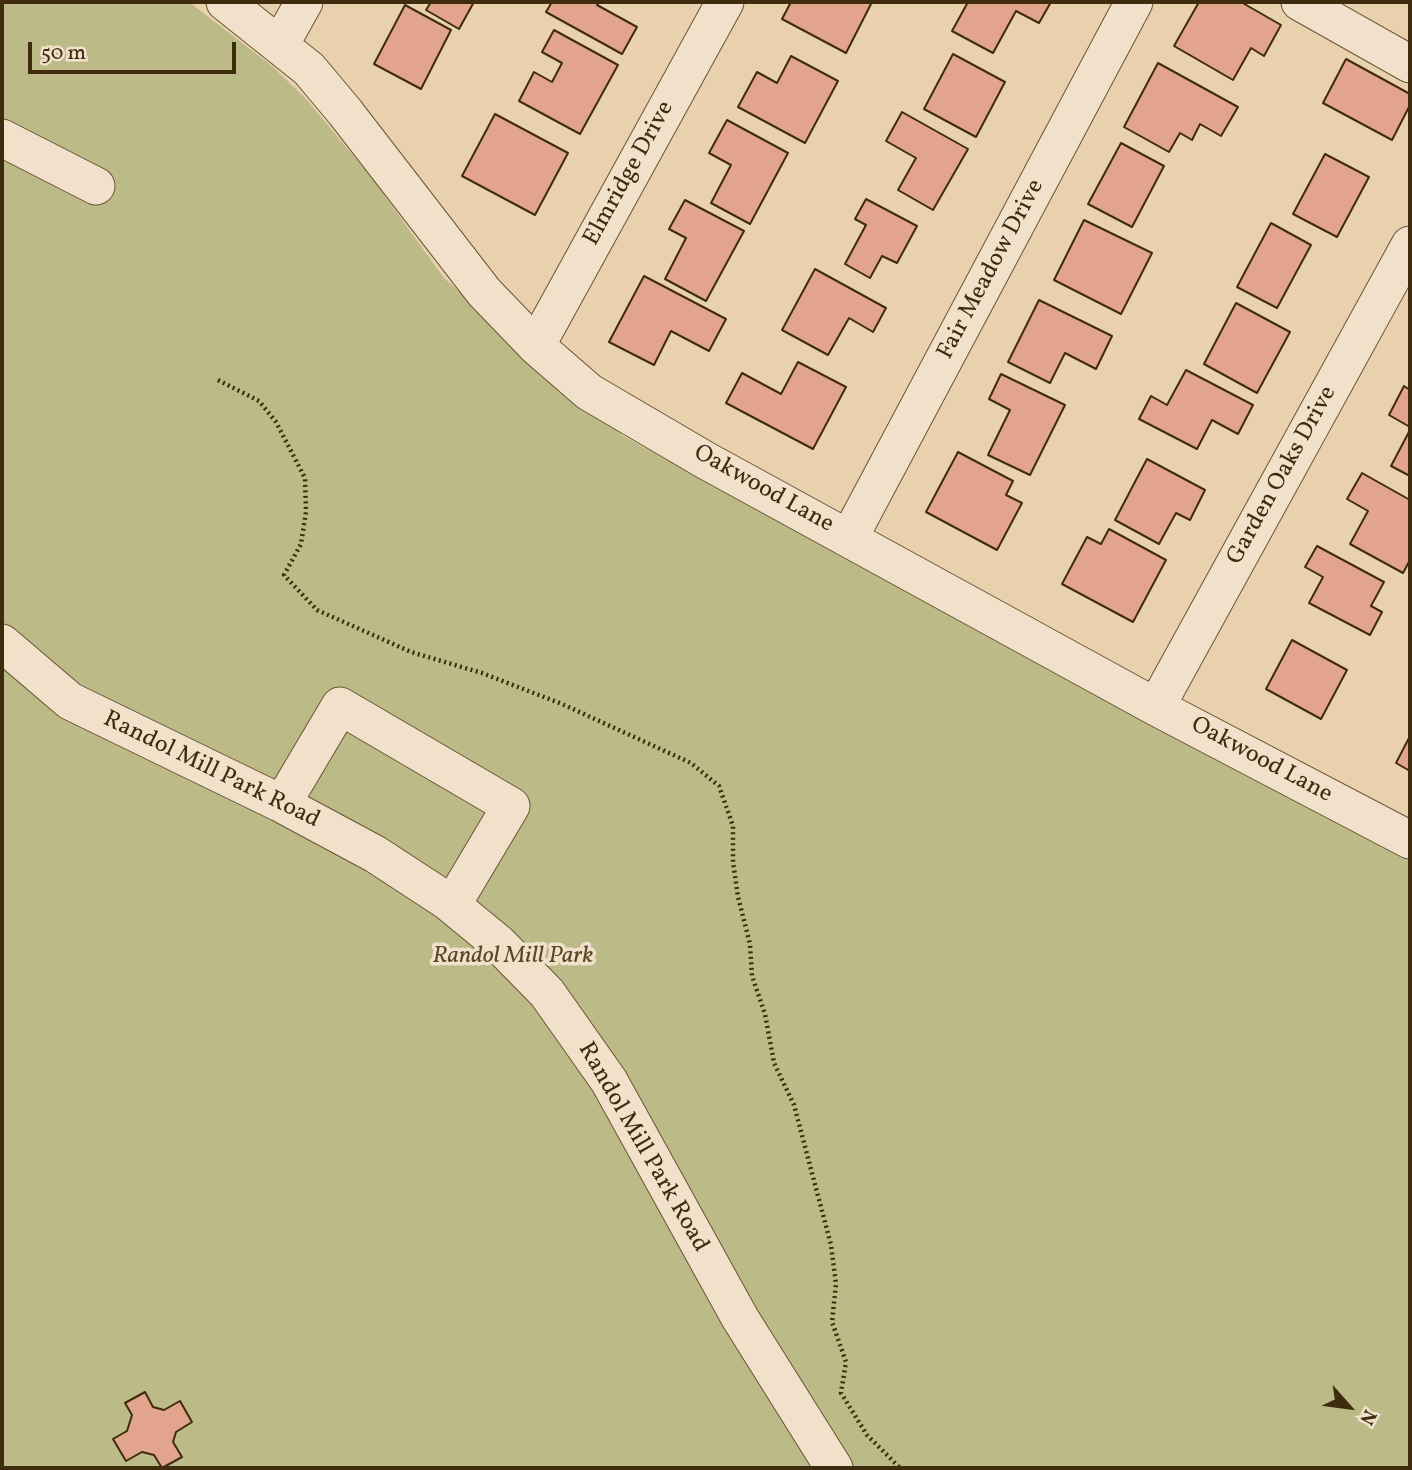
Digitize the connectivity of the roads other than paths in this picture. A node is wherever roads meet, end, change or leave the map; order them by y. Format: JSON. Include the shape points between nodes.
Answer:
{"nodes":[{"id":1,"x":225,"y":2,"type":"edge"},
{"id":2,"x":304,"y":2,"type":"edge"},
{"id":3,"x":725,"y":2,"type":"edge"},
{"id":4,"x":1134,"y":2,"type":"edge"},
{"id":5,"x":1300,"y":2,"type":"edge"},
{"id":6,"x":280,"y":45,"type":"junction"},
{"id":7,"x":1410,"y":64,"type":"edge"},
{"id":8,"x":2,"y":138,"type":"edge"},
{"id":9,"x":96,"y":186,"type":"dead end"},
{"id":10,"x":1410,"y":245,"type":"edge"},
{"id":11,"x":536,"y":346,"type":"junction"},
{"id":12,"x":849,"y":538,"type":"junction"},
{"id":13,"x":2,"y":643,"type":"edge"},
{"id":14,"x":1156,"y":707,"type":"junction"},
{"id":15,"x":282,"y":804,"type":"junction"},
{"id":16,"x":1410,"y":840,"type":"edge"},
{"id":17,"x":452,"y":905,"type":"junction"},
{"id":18,"x":834,"y":1468,"type":"edge"}],
"edges":[{"from":1,"to":6,"type":"street","name":"Oakwood Lane"},
{"from":2,"to":6,"type":"street"},
{"from":3,"to":11,"type":"street","name":"Elmridge Drive"},
{"from":4,"to":12,"type":"street","name":"Fair Meadow Drive"},
{"from":5,"to":7,"type":"street"},
{"from":6,"to":11,"type":"street","name":"Oakwood Lane","via":[[309,69],[484,292]]},
{"from":8,"to":9,"type":"street"},
{"from":10,"to":14,"type":"street","name":"Garden Oaks Drive"},
{"from":11,"to":12,"type":"street","name":"Oakwood Lane","via":[[589,392]]},
{"from":12,"to":14,"type":"street","name":"Oakwood Lane"},
{"from":13,"to":15,"type":"street","name":"Randol Mill Park Road","via":[[70,701]]},
{"from":14,"to":16,"type":"street","name":"Oakwood Lane"},
{"from":15,"to":17,"type":"street","name":"Randol Mill Park Road","via":[[375,854]]},
{"from":15,"to":17,"type":"street","via":[[340,706],[511,806]]},
{"from":17,"to":18,"type":"street","name":"Randol Mill Park Road","via":[[547,993],[608,1081],[740,1318]]}]}
